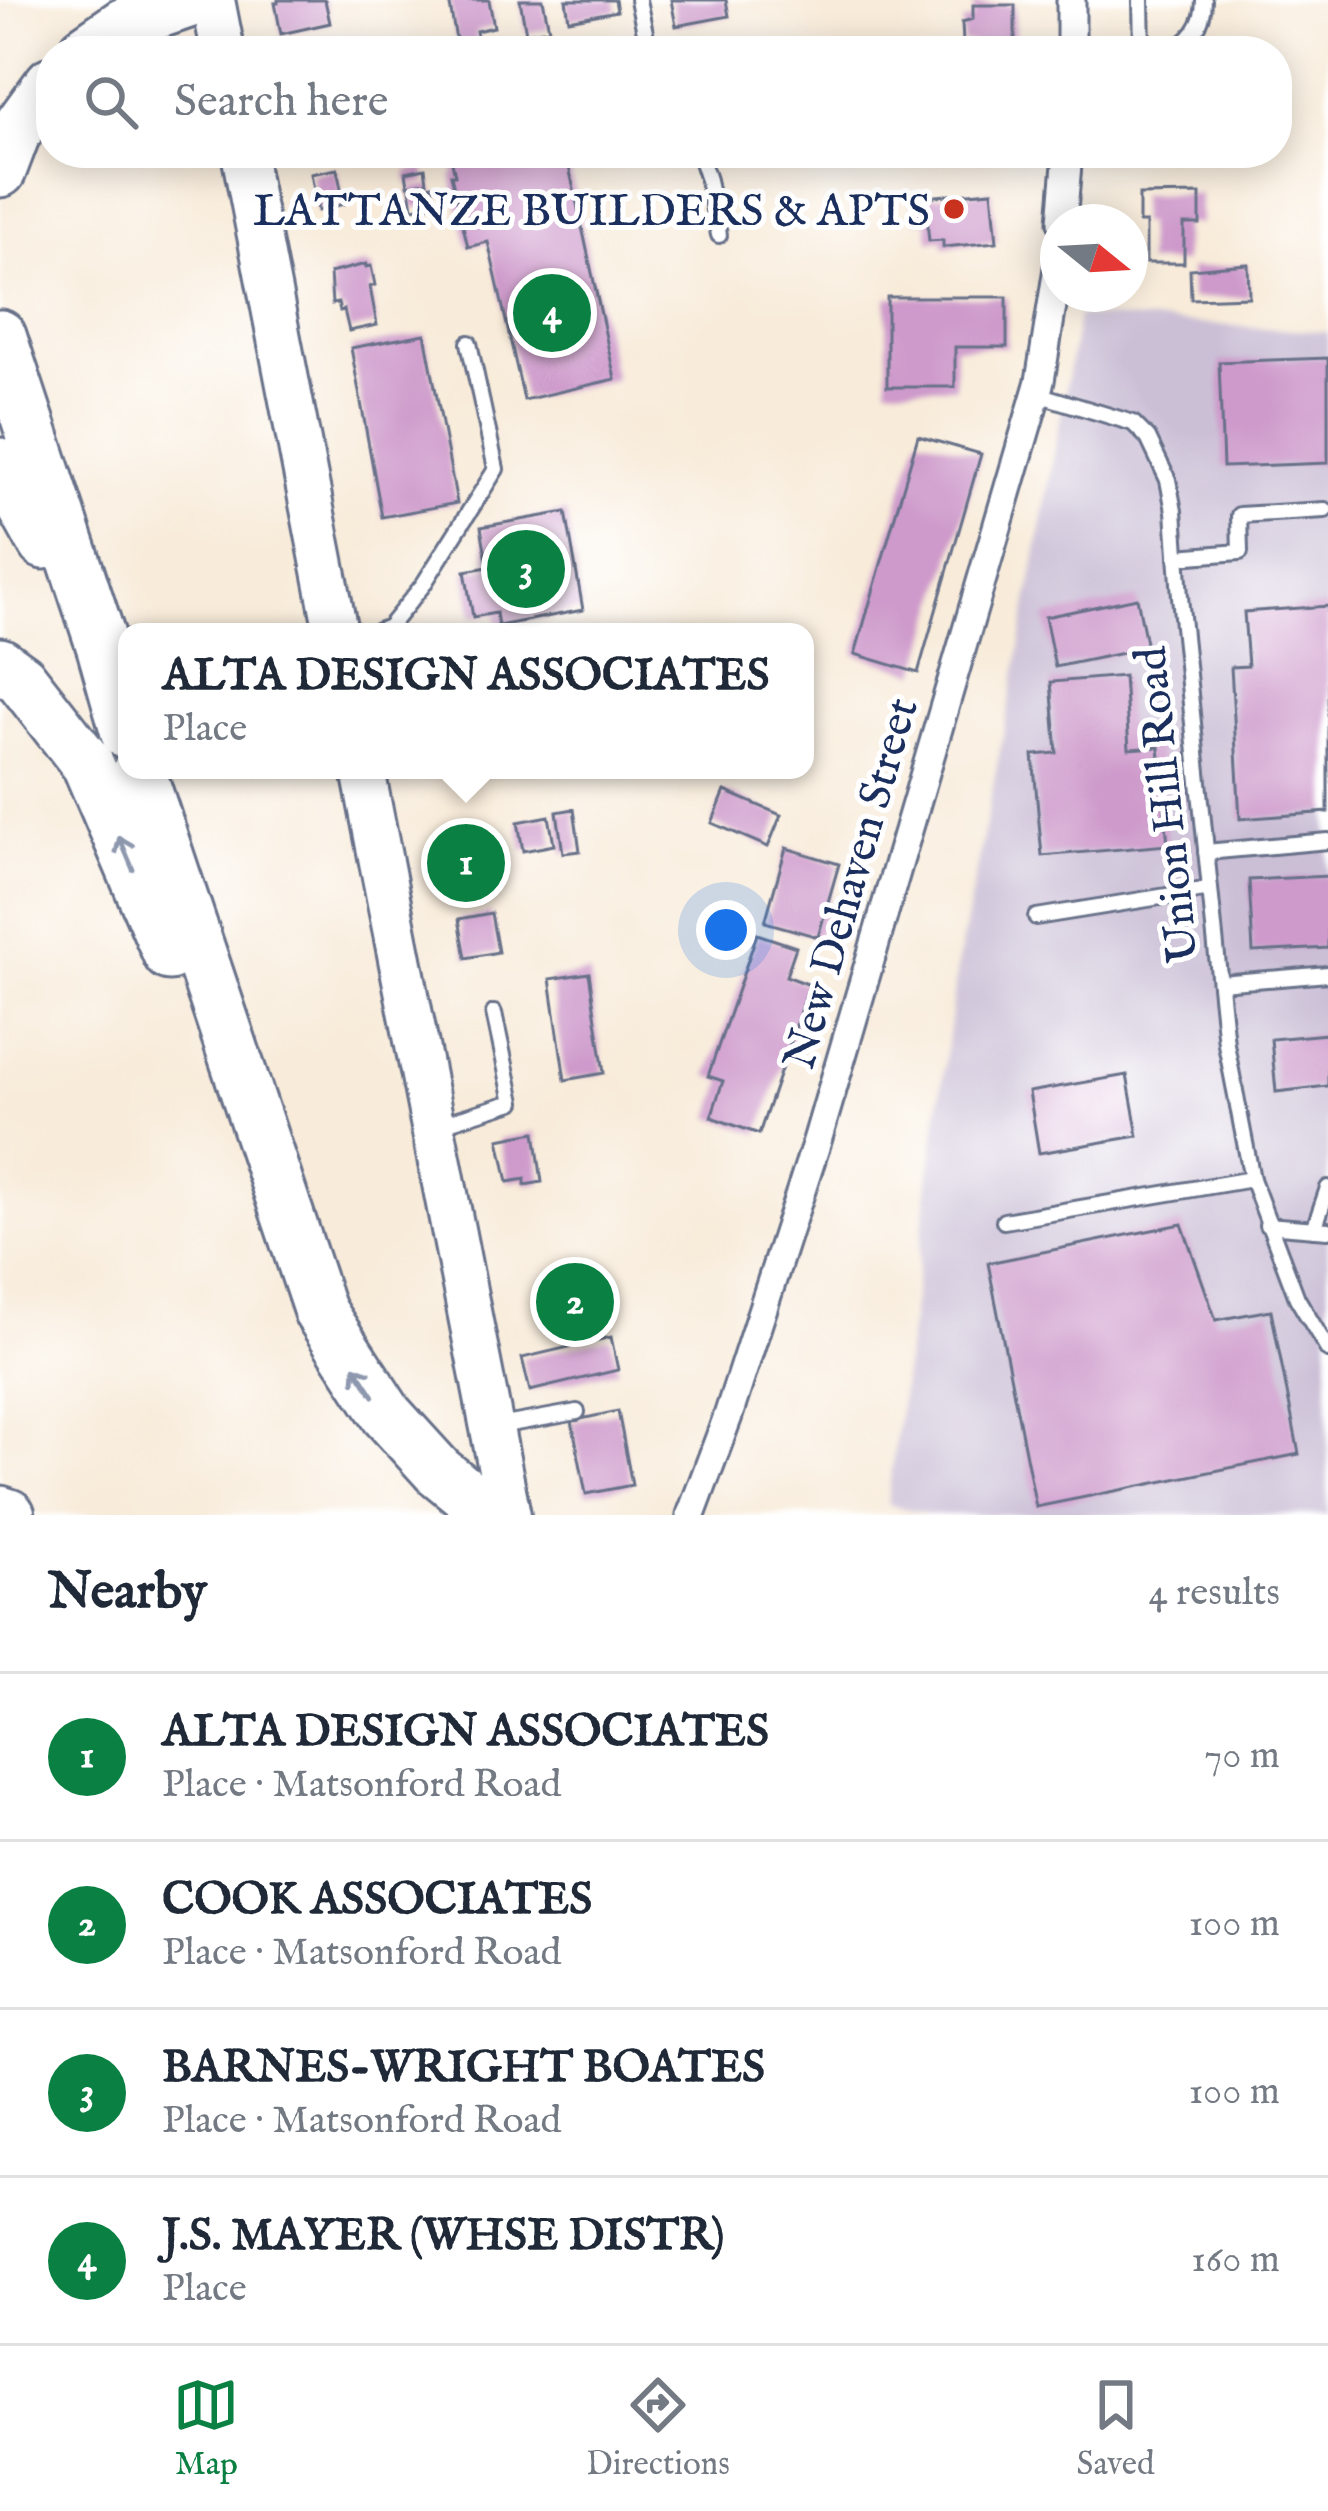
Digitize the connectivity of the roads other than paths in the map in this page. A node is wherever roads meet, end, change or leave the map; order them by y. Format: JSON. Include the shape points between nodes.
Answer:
{"nodes":[{"id":1,"x":194,"y":0,"type":"edge"},
{"id":2,"x":213,"y":0,"type":"edge"},
{"id":3,"x":638,"y":0,"type":"edge"},
{"id":4,"x":1071,"y":0,"type":"edge"},
{"id":5,"x":1141,"y":0,"type":"edge"},
{"id":6,"x":1204,"y":0,"type":"edge"},
{"id":7,"x":107,"y":36,"type":"edge"},
{"id":8,"x":220,"y":36,"type":"edge"},
{"id":9,"x":646,"y":36,"type":"edge"},
{"id":10,"x":1071,"y":36,"type":"edge"},
{"id":11,"x":1142,"y":36,"type":"edge"},
{"id":12,"x":1192,"y":36,"type":"edge"},
{"id":13,"x":36,"y":102,"type":"edge"},
{"id":14,"x":246,"y":168,"type":"edge"},
{"id":15,"x":704,"y":168,"type":"edge"},
{"id":16,"x":1067,"y":168,"type":"edge"},
{"id":17,"x":0,"y":171,"type":"edge"},
{"id":18,"x":1064,"y":204,"type":"edge"},
{"id":19,"x":719,"y":235,"type":"dead end"},
{"id":20,"x":1050,"y":312,"type":"edge"},
{"id":21,"x":0,"y":336,"type":"edge"},
{"id":22,"x":469,"y":344,"type":"dead end"},
{"id":23,"x":1036,"y":394,"type":"junction"},
{"id":24,"x":0,"y":464,"type":"edge"},
{"id":25,"x":1325,"y":510,"type":"edge"},
{"id":26,"x":1177,"y":557,"type":"junction"},
{"id":27,"x":334,"y":623,"type":"edge"},
{"id":28,"x":393,"y":623,"type":"edge"},
{"id":29,"x":103,"y":648,"type":"junction"},
{"id":30,"x":0,"y":664,"type":"edge"},
{"id":31,"x":118,"y":701,"type":"edge"},
{"id":32,"x":143,"y":779,"type":"edge"},
{"id":33,"x":365,"y":779,"type":"edge"},
{"id":34,"x":1328,"y":841,"type":"edge"},
{"id":35,"x":1206,"y":852,"type":"junction"},
{"id":36,"x":1210,"y":889,"type":"junction"},
{"id":37,"x":1036,"y":916,"type":"dead end"},
{"id":38,"x":1328,"y":974,"type":"edge"},
{"id":39,"x":1220,"y":982,"type":"junction"},
{"id":40,"x":494,"y":1013,"type":"dead end"},
{"id":41,"x":433,"y":1127,"type":"junction"},
{"id":42,"x":1252,"y":1179,"type":"junction"},
{"id":43,"x":1328,"y":1188,"type":"edge"},
{"id":44,"x":1004,"y":1221,"type":"dead end"},
{"id":45,"x":1267,"y":1225,"type":"junction"},
{"id":46,"x":1321,"y":1230,"type":"edge"},
{"id":47,"x":305,"y":1269,"type":"junction"},
{"id":48,"x":1328,"y":1350,"type":"edge"},
{"id":49,"x":577,"y":1412,"type":"dead end"},
{"id":50,"x":490,"y":1428,"type":"junction"},
{"id":51,"x":0,"y":1512,"type":"edge"},
{"id":52,"x":9,"y":1515,"type":"edge"},
{"id":53,"x":492,"y":1515,"type":"edge"},
{"id":54,"x":509,"y":1515,"type":"edge"},
{"id":55,"x":691,"y":1515,"type":"edge"}],
"edges":[{"from":1,"to":7,"type":"highway"},
{"from":2,"to":8,"type":"main road"},
{"from":3,"to":9,"type":"lane"},
{"from":4,"to":10,"type":"street"},
{"from":5,"to":11,"type":"lane"},
{"from":6,"to":12,"type":"lane"},
{"from":13,"to":17,"type":"highway"},
{"from":14,"to":27,"type":"main road"},
{"from":15,"to":19,"type":"lane"},
{"from":16,"to":18,"type":"street"},
{"from":20,"to":23,"type":"street","name":"New Dehaven Street"},
{"from":21,"to":29,"type":"highway"},
{"from":22,"to":28,"type":"lane","via":[[496,469]]},
{"from":23,"to":26,"type":"lane","name":"Union Hill Road","via":[[1133,423],[1148,438],[1168,480]]},
{"from":23,"to":55,"type":"street","name":"New Dehaven Street","via":[[817,1141]]},
{"from":24,"to":29,"type":"highway"},
{"from":25,"to":26,"type":"lane","via":[[1239,515],[1240,552]]},
{"from":26,"to":35,"type":"lane","name":"Union Hill Road"},
{"from":29,"to":31,"type":"highway"},
{"from":47,"to":30,"type":"highway","one_way":true,"via":[[88,765]]},
{"from":32,"to":47,"type":"highway"},
{"from":33,"to":41,"type":"main road"},
{"from":34,"to":35,"type":"lane"},
{"from":35,"to":36,"type":"lane","name":"Union Hill Road"},
{"from":36,"to":37,"type":"lane"},
{"from":36,"to":39,"type":"lane","name":"Union Hill Road"},
{"from":38,"to":39,"type":"lane"},
{"from":39,"to":42,"type":"lane","name":"Union Hill Road"},
{"from":40,"to":41,"type":"lane","via":[[513,1102]]},
{"from":41,"to":50,"type":"main road"},
{"from":42,"to":44,"type":"lane"},
{"from":42,"to":45,"type":"lane","name":"Union Hill Road"},
{"from":43,"to":46,"type":"lane"},
{"from":45,"to":46,"type":"lane"},
{"from":45,"to":48,"type":"lane","name":"Union Hill Road"},
{"from":53,"to":47,"type":"highway","one_way":true,"via":[[387,1415],[320,1312]]},
{"from":49,"to":50,"type":"lane"},
{"from":50,"to":54,"type":"main road"},
{"from":51,"to":52,"type":"highway"}]}
